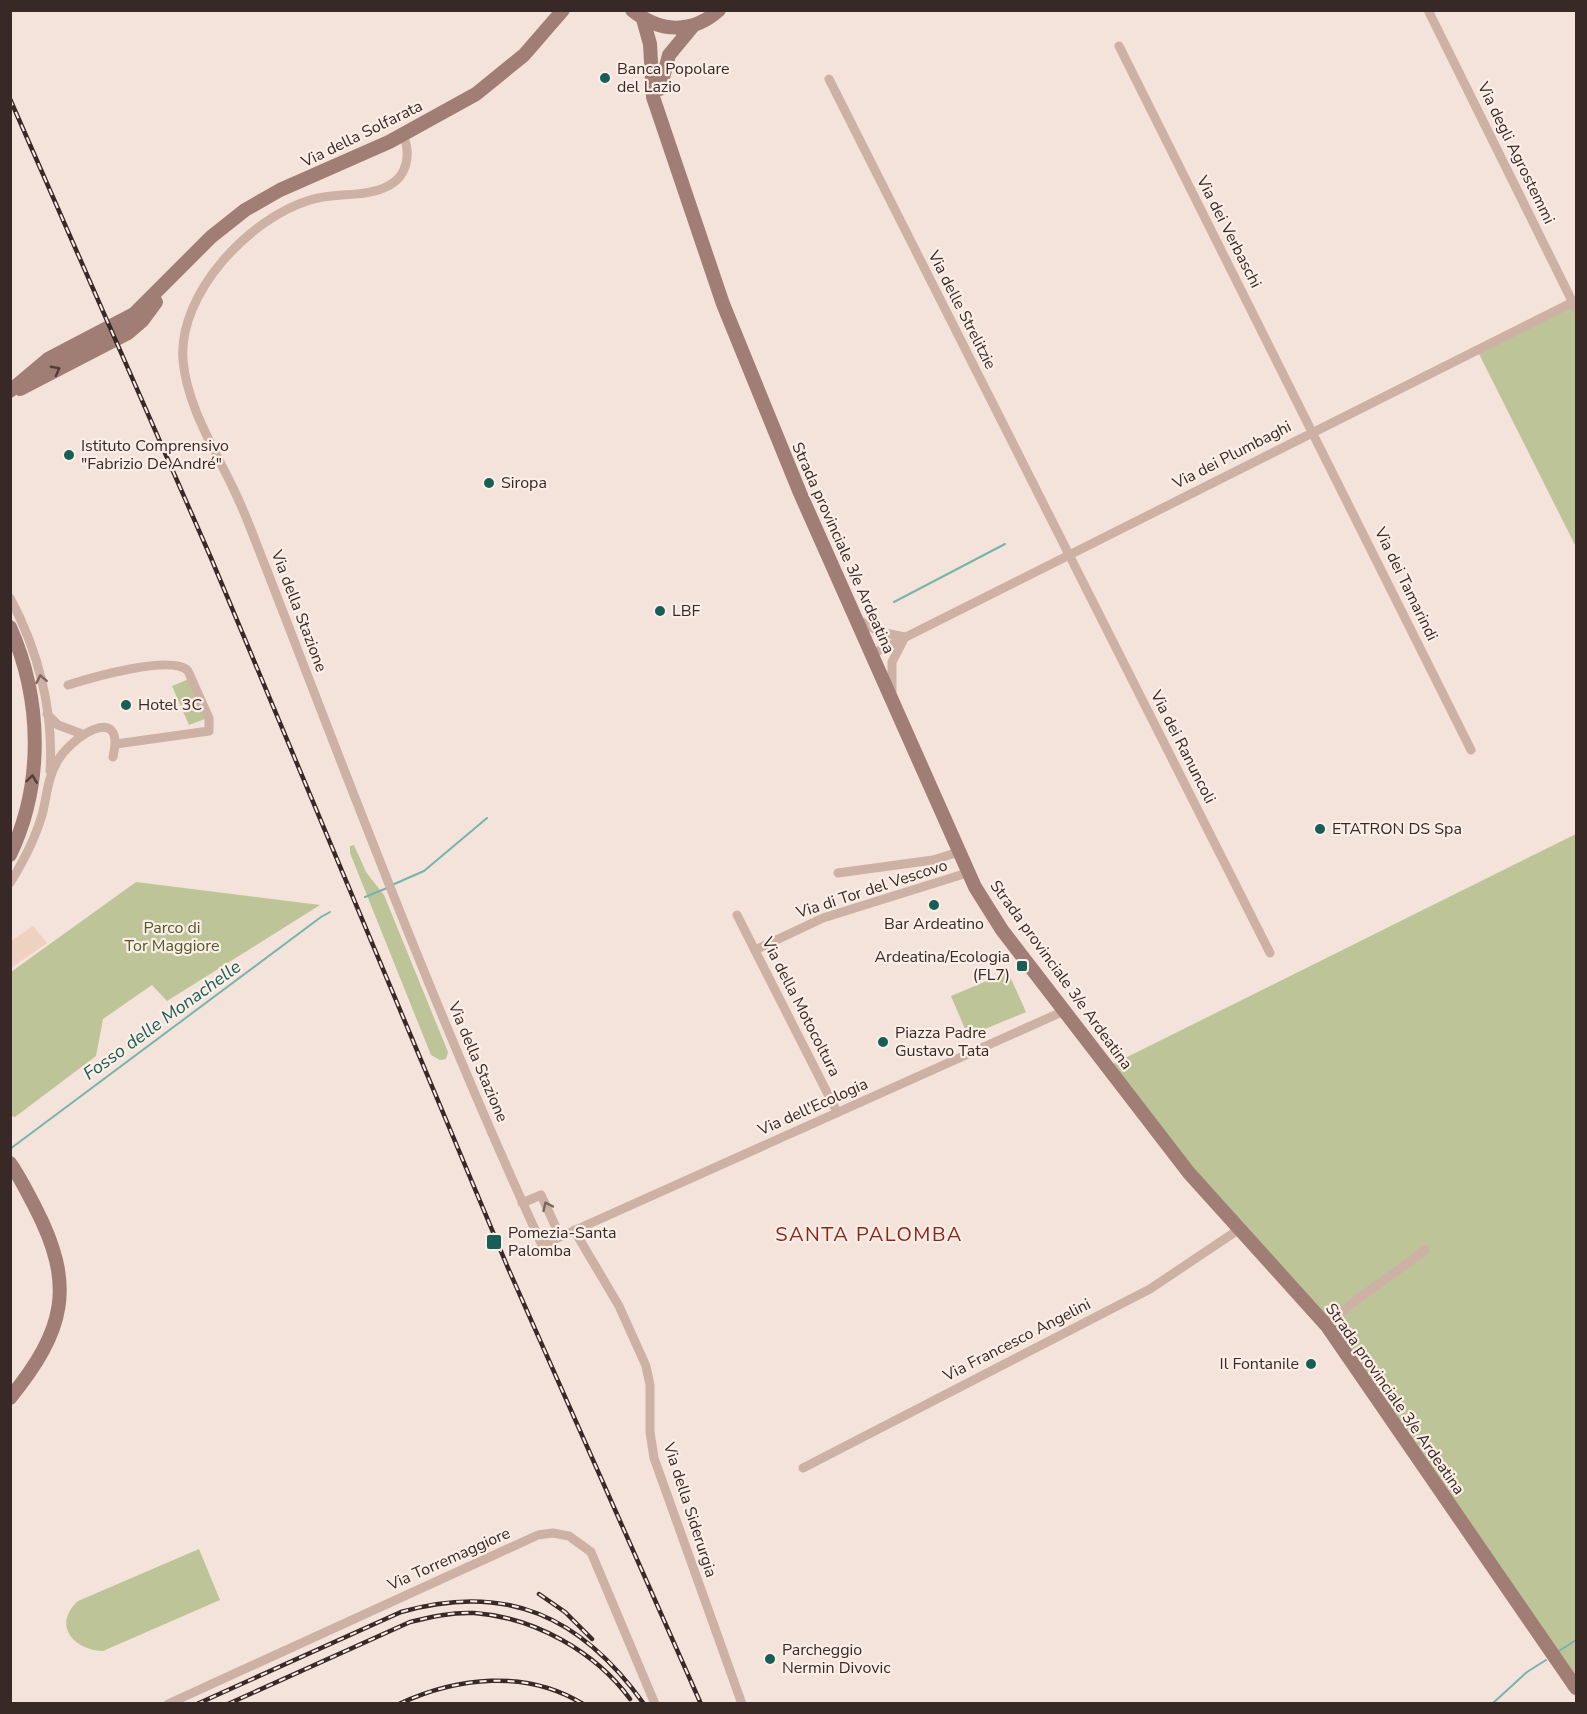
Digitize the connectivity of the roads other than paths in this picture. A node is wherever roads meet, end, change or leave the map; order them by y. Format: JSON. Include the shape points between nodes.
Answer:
{"nodes":[{"id":1,"x":553,"y":10,"type":"edge"},
{"id":2,"x":563,"y":10,"type":"edge"},
{"id":3,"x":1428,"y":10,"type":"edge"},
{"id":4,"x":721,"y":11,"type":"edge"},
{"id":5,"x":638,"y":15,"type":"edge"},
{"id":6,"x":693,"y":26,"type":"junction"},
{"id":7,"x":536,"y":43,"type":"junction"},
{"id":8,"x":1119,"y":46,"type":"dead end"},
{"id":9,"x":829,"y":79,"type":"dead end"},
{"id":10,"x":660,"y":119,"type":"junction"},
{"id":11,"x":403,"y":135,"type":"junction"},
{"id":12,"x":1575,"y":306,"type":"edge"},
{"id":13,"x":10,"y":392,"type":"edge"},
{"id":14,"x":1313,"y":430,"type":"junction"},
{"id":15,"x":1068,"y":554,"type":"junction"},
{"id":16,"x":10,"y":598,"type":"edge"},
{"id":17,"x":856,"y":619,"type":"junction"},
{"id":18,"x":10,"y":627,"type":"edge"},
{"id":19,"x":906,"y":637,"type":"junction"},
{"id":20,"x":24,"y":643,"type":"junction"},
{"id":21,"x":872,"y":654,"type":"junction"},
{"id":22,"x":68,"y":685,"type":"dead end"},
{"id":23,"x":894,"y":705,"type":"junction"},
{"id":24,"x":47,"y":714,"type":"junction"},
{"id":25,"x":82,"y":734,"type":"junction"},
{"id":26,"x":116,"y":744,"type":"junction"},
{"id":27,"x":1471,"y":750,"type":"dead end"},
{"id":28,"x":35,"y":755,"type":"junction"},
{"id":29,"x":50,"y":755,"type":"junction"},
{"id":30,"x":113,"y":757,"type":"dead end"},
{"id":31,"x":49,"y":779,"type":"junction"},
{"id":32,"x":20,"y":822,"type":"edge"},
{"id":33,"x":10,"y":834,"type":"edge"},
{"id":34,"x":958,"y":852,"type":"junction"},
{"id":35,"x":10,"y":855,"type":"edge"},
{"id":36,"x":838,"y":873,"type":"dead end"},
{"id":37,"x":967,"y":873,"type":"junction"},
{"id":38,"x":10,"y":883,"type":"edge"},
{"id":39,"x":737,"y":915,"type":"dead end"},
{"id":40,"x":755,"y":950,"type":"junction"},
{"id":41,"x":1270,"y":953,"type":"dead end"},
{"id":42,"x":1064,"y":1011,"type":"junction"},
{"id":43,"x":837,"y":1112,"type":"junction"},
{"id":44,"x":12,"y":1165,"type":"edge"},
{"id":45,"x":522,"y":1203,"type":"junction"},
{"id":46,"x":574,"y":1230,"type":"junction"},
{"id":47,"x":1238,"y":1230,"type":"junction"},
{"id":48,"x":560,"y":1236,"type":"junction"},
{"id":49,"x":1425,"y":1250,"type":"dead end"},
{"id":50,"x":1327,"y":1326,"type":"junction"},
{"id":51,"x":10,"y":1398,"type":"edge"},
{"id":52,"x":803,"y":1468,"type":"dead end"},
{"id":53,"x":1576,"y":1688,"type":"edge"},
{"id":54,"x":168,"y":1704,"type":"edge"},
{"id":55,"x":655,"y":1704,"type":"edge"},
{"id":56,"x":742,"y":1704,"type":"edge"}],
"edges":[{"from":1,"to":7,"type":"main road"},
{"from":2,"to":7,"type":"main road","name":"Via della Solfarata"},
{"from":3,"to":12,"type":"street","name":"Via degli Agrostemmi"},
{"from":4,"to":6,"type":"main road"},
{"from":5,"to":6,"type":"main road","via":[[667,28]]},
{"from":5,"to":10,"type":"main road","via":[[650,44],[653,97]]},
{"from":6,"to":10,"type":"main road","via":[[666,61],[660,89]]},
{"from":7,"to":11,"type":"main road","name":"Via della Solfarata","via":[[476,94]]},
{"from":8,"to":14,"type":"street","name":"Via dei Verbaschi"},
{"from":9,"to":15,"type":"street","name":"Via delle Strelitzie"},
{"from":10,"to":17,"type":"main road","name":"Strada provinciale 3/e Ardeatina","via":[[723,304]]},
{"from":11,"to":13,"type":"main road","name":"Via della Solfarata","via":[[248,208],[211,237],[128,333]]},
{"from":11,"to":45,"type":"street","name":"Via della Stazione","via":[[406,165],[392,184],[297,205],[267,223],[231,253],[194,303],[183,354],[197,412],[243,509],[435,999]]},
{"from":12,"to":14,"type":"street","name":"Via dei Plumbaghi"},
{"from":14,"to":15,"type":"street","name":"Via dei Plumbaghi"},
{"from":14,"to":27,"type":"street","name":"Via dei Tamarindi"},
{"from":15,"to":19,"type":"street","name":"Via dei Plumbaghi"},
{"from":15,"to":41,"type":"street","name":"Via dei Ranuncoli"},
{"from":16,"to":20,"type":"street"},
{"from":17,"to":19,"type":"street","via":[[880,632]]},
{"from":17,"to":21,"type":"main road","name":"Strada provinciale 3/e Ardeatina"},
{"from":18,"to":20,"type":"main road"},
{"from":19,"to":21,"type":"street","name":"Via dei Plumbaghi"},
{"from":19,"to":23,"type":"street","via":[[892,662]]},
{"from":24,"to":20,"type":"street","one_way":true,"via":[[42,682]]},
{"from":20,"to":28,"type":"main road"},
{"from":21,"to":23,"type":"main road","name":"Strada provinciale 3/e Ardeatina"},
{"from":22,"to":26,"type":"street","via":[[168,664],[188,671],[209,718],[209,730]]},
{"from":23,"to":34,"type":"main road","name":"Strada provinciale 3/e Ardeatina"},
{"from":24,"to":25,"type":"street","via":[[58,725]]},
{"from":24,"to":29,"type":"street"},
{"from":25,"to":26,"type":"street","via":[[93,728],[105,728],[113,732]]},
{"from":25,"to":31,"type":"street","via":[[58,759]]},
{"from":26,"to":30,"type":"street"},
{"from":28,"to":29,"type":"street"},
{"from":32,"to":28,"type":"main road","one_way":true},
{"from":29,"to":31,"type":"street"},
{"from":31,"to":38,"type":"street","via":[[38,827]]},
{"from":32,"to":33,"type":"street"},
{"from":32,"to":35,"type":"main road"},
{"from":34,"to":36,"type":"street","via":[[933,860]]},
{"from":34,"to":37,"type":"main road","name":"Strada provinciale 3/e Ardeatina"},
{"from":37,"to":40,"type":"street","name":"Via di Tor del Vescovo","via":[[830,915]]},
{"from":37,"to":42,"type":"main road","name":"Strada provinciale 3/e Ardeatina","via":[[1002,930]]},
{"from":39,"to":40,"type":"street","name":"Via della Motocoltura"},
{"from":40,"to":43,"type":"street","name":"Via della Motocoltura"},
{"from":42,"to":43,"type":"street","name":"Via dell'Ecologia"},
{"from":42,"to":47,"type":"main road","name":"Strada provinciale 3/e Ardeatina"},
{"from":43,"to":46,"type":"street","name":"Via dell'Ecologia"},
{"from":44,"to":51,"type":"main road","via":[[51,1238],[59,1265],[60,1291],[53,1328],[25,1380]]},
{"from":48,"to":45,"type":"street","one_way":true,"via":[[541,1195]]},
{"from":45,"to":48,"type":"street","name":"Via della Stazione","via":[[542,1245]]},
{"from":46,"to":48,"type":"street"},
{"from":46,"to":56,"type":"street","name":"Via della Siderurgia","via":[[619,1306],[646,1366],[654,1458]]},
{"from":47,"to":50,"type":"main road","name":"Strada provinciale 3/e Ardeatina"},
{"from":47,"to":52,"type":"street","name":"Via Francesco Angelini","via":[[1150,1289]]},
{"from":49,"to":50,"type":"street"},
{"from":50,"to":53,"type":"main road","name":"Strada provinciale 3/e Ardeatina"},
{"from":54,"to":55,"type":"street","name":"Via Torremaggiore","via":[[538,1535],[553,1533],[577,1539],[593,1555]]}]}
